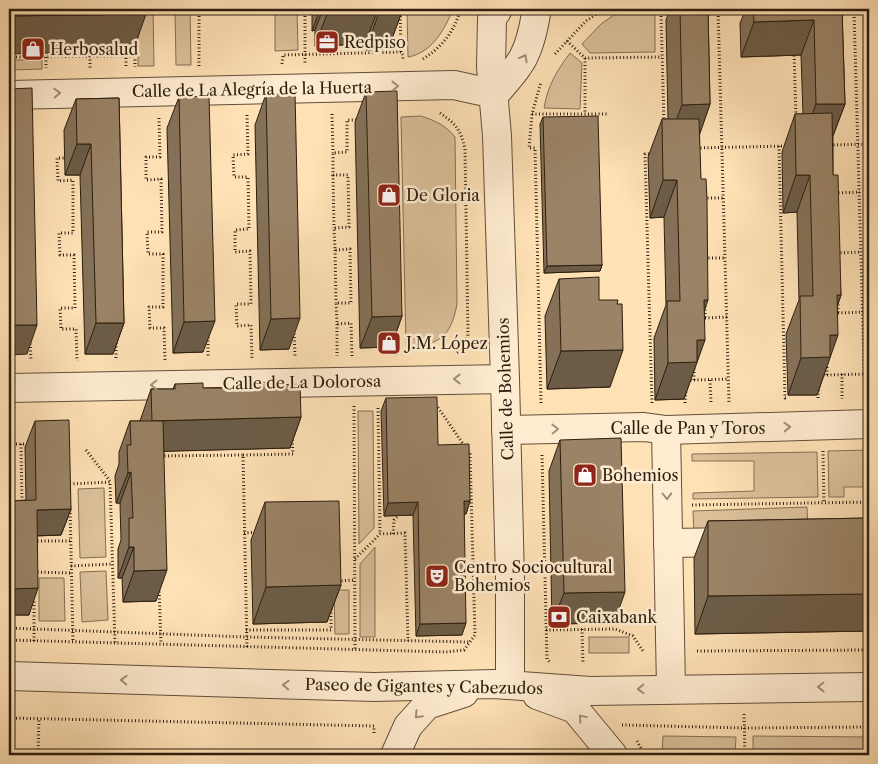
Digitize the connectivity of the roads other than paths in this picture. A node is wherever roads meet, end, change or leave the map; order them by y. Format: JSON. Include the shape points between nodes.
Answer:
{"nodes":[{"id":1,"x":496,"y":10,"type":"edge"},
{"id":2,"x":538,"y":11,"type":"edge"},
{"id":3,"x":495,"y":94,"type":"junction"},
{"id":4,"x":9,"y":95,"type":"edge"},
{"id":5,"x":505,"y":379,"type":"junction"},
{"id":6,"x":9,"y":388,"type":"edge"},
{"id":7,"x":867,"y":414,"type":"edge"},
{"id":8,"x":506,"y":430,"type":"junction"},
{"id":9,"x":666,"y":430,"type":"junction"},
{"id":10,"x":763,"y":542,"type":"edge"},
{"id":11,"x":668,"y":543,"type":"junction"},
{"id":12,"x":9,"y":676,"type":"edge"},
{"id":13,"x":502,"y":684,"type":"junction"},
{"id":14,"x":869,"y":686,"type":"edge"},
{"id":15,"x":671,"y":688,"type":"junction"},
{"id":16,"x":395,"y":755,"type":"edge"},
{"id":17,"x":613,"y":755,"type":"edge"}],
"edges":[{"from":1,"to":2,"type":"street","via":[[516,19]]},
{"from":1,"to":3,"type":"street","name":"Calle de Bohemios","via":[[491,31]]},
{"from":3,"to":2,"type":"street","one_way":true,"via":[[518,69],[528,50]]},
{"from":4,"to":3,"type":"street","name":"Calle de La Alegría de la Huerta","one_way":true,"via":[[454,85]]},
{"from":3,"to":5,"type":"street","name":"Calle de Bohemios"},
{"from":5,"to":6,"type":"street","name":"Calle de La Dolorosa","one_way":true},
{"from":5,"to":8,"type":"street","name":"Calle de Bohemios"},
{"from":9,"to":7,"type":"street","name":"Calle de Pan y Toros","one_way":true},
{"from":8,"to":9,"type":"street","name":"Calle de Pan y Toros","one_way":true,"via":[[644,427]]},
{"from":8,"to":13,"type":"street","name":"Calle de Bohemios","via":[[510,570]]},
{"from":9,"to":11,"type":"street","one_way":true},
{"from":10,"to":11,"type":"street"},
{"from":11,"to":15,"type":"street"},
{"from":13,"to":12,"type":"street","name":"Paseo de Gigantes y Cabezudos","one_way":true,"via":[[374,688]]},
{"from":15,"to":13,"type":"street","name":"Paseo de Gigantes y Cabezudos","one_way":true,"via":[[590,690]]},
{"from":13,"to":16,"type":"street","one_way":true,"via":[[427,705],[408,726]]},
{"from":17,"to":13,"type":"street","one_way":true,"via":[[575,709]]},
{"from":14,"to":15,"type":"street","name":"Paseo de Gigantes y Cabezudos","one_way":true}]}
